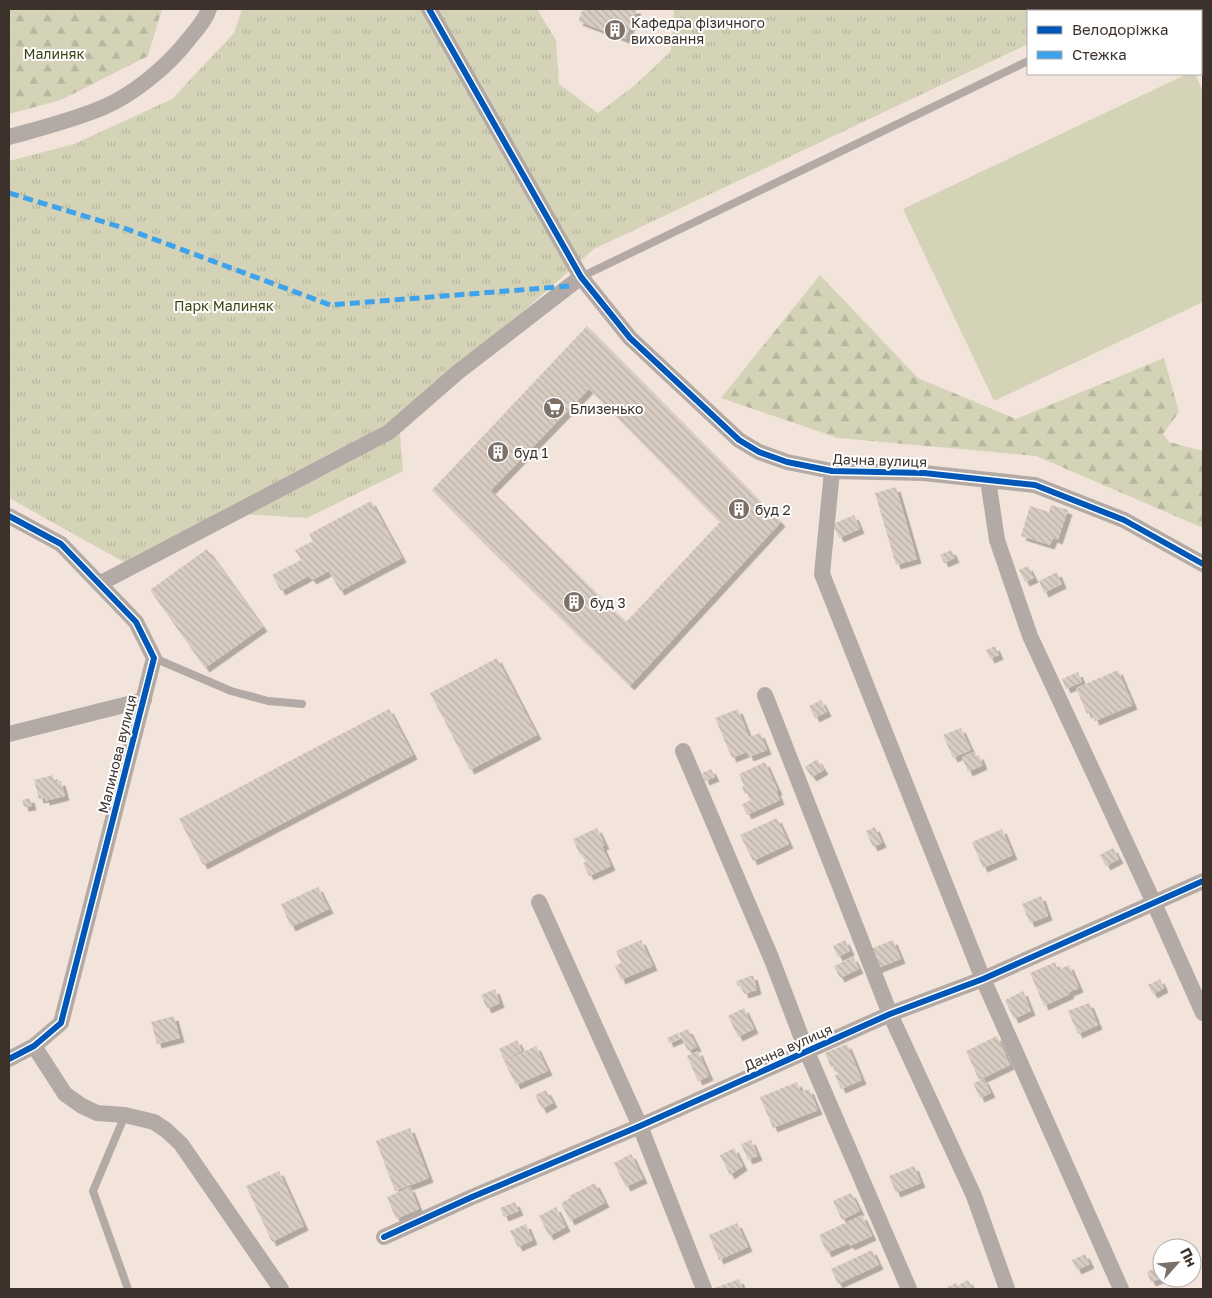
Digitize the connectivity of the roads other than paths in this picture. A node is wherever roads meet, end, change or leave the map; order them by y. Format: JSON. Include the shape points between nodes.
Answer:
{"nodes":[{"id":1,"x":210,"y":9,"type":"edge"},
{"id":2,"x":430,"y":9,"type":"edge"},
{"id":3,"x":1027,"y":62,"type":"edge"},
{"id":4,"x":9,"y":137,"type":"edge"},
{"id":5,"x":581,"y":277,"type":"junction"},
{"id":6,"x":832,"y":471,"type":"junction"},
{"id":7,"x":988,"y":480,"type":"junction"},
{"id":8,"x":9,"y":516,"type":"edge"},
{"id":9,"x":1203,"y":564,"type":"edge"},
{"id":10,"x":99,"y":584,"type":"junction"},
{"id":11,"x":154,"y":658,"type":"junction"},
{"id":12,"x":765,"y":695,"type":"dead end"},
{"id":13,"x":144,"y":700,"type":"junction"},
{"id":14,"x":302,"y":704,"type":"dead end"},
{"id":15,"x":9,"y":734,"type":"edge"},
{"id":16,"x":683,"y":751,"type":"dead end"},
{"id":17,"x":1203,"y":881,"type":"edge"},
{"id":18,"x":539,"y":902,"type":"dead end"},
{"id":19,"x":1154,"y":903,"type":"junction"},
{"id":20,"x":983,"y":979,"type":"junction"},
{"id":21,"x":1203,"y":1013,"type":"edge"},
{"id":22,"x":890,"y":1014,"type":"junction"},
{"id":23,"x":34,"y":1046,"type":"junction"},
{"id":24,"x":808,"y":1052,"type":"junction"},
{"id":25,"x":9,"y":1059,"type":"edge"},
{"id":26,"x":125,"y":1116,"type":"junction"},
{"id":27,"x":640,"y":1126,"type":"junction"},
{"id":28,"x":384,"y":1237,"type":"dead end"},
{"id":29,"x":128,"y":1289,"type":"edge"},
{"id":30,"x":281,"y":1289,"type":"edge"},
{"id":31,"x":704,"y":1289,"type":"edge"},
{"id":32,"x":909,"y":1289,"type":"edge"},
{"id":33,"x":1007,"y":1289,"type":"edge"},
{"id":34,"x":1121,"y":1289,"type":"edge"}],
"edges":[{"from":1,"to":4,"type":"street","via":[[181,49],[151,78],[106,106]]},
{"from":2,"to":5,"type":"street","name":"Дачна вулиця"},
{"from":3,"to":5,"type":"lane"},
{"from":5,"to":6,"type":"street","name":"Дачна вулиця","via":[[630,338],[739,440],[759,452],[787,462]]},
{"from":5,"to":10,"type":"street","via":[[458,372],[389,432]]},
{"from":6,"to":7,"type":"street","name":"Дачна вулиця"},
{"from":6,"to":20,"type":"street","via":[[822,574]]},
{"from":7,"to":9,"type":"street","name":"Дачна вулиця","via":[[1035,485],[1124,520]]},
{"from":7,"to":19,"type":"street","via":[[997,540],[1030,636]]},
{"from":8,"to":10,"type":"street","via":[[61,544]]},
{"from":10,"to":11,"type":"street","via":[[136,622]]},
{"from":11,"to":13,"type":"street","name":"Малинова вулиця"},
{"from":11,"to":14,"type":"lane","via":[[231,691],[268,701]]},
{"from":12,"to":22,"type":"street"},
{"from":13,"to":15,"type":"street"},
{"from":13,"to":23,"type":"street","name":"Малинова вулиця","via":[[61,1023]]},
{"from":16,"to":24,"type":"street"},
{"from":17,"to":19,"type":"street","name":"Дачна вулиця"},
{"from":18,"to":27,"type":"street"},
{"from":19,"to":20,"type":"street","name":"Дачна вулиця"},
{"from":19,"to":21,"type":"street"},
{"from":20,"to":22,"type":"street","name":"Дачна вулиця"},
{"from":20,"to":34,"type":"street"},
{"from":22,"to":24,"type":"street","name":"Дачна вулиця"},
{"from":22,"to":33,"type":"street","via":[[974,1196]]},
{"from":23,"to":25,"type":"street","name":"Малинова вулиця"},
{"from":23,"to":26,"type":"street","via":[[65,1094],[97,1113]]},
{"from":24,"to":27,"type":"street","name":"Дачна вулиця"},
{"from":24,"to":32,"type":"street"},
{"from":26,"to":29,"type":"lane","via":[[93,1190]]},
{"from":26,"to":30,"type":"street","via":[[154,1122],[181,1144]]},
{"from":27,"to":28,"type":"street","name":"Дачна вулиця"},
{"from":27,"to":31,"type":"street"}]}
